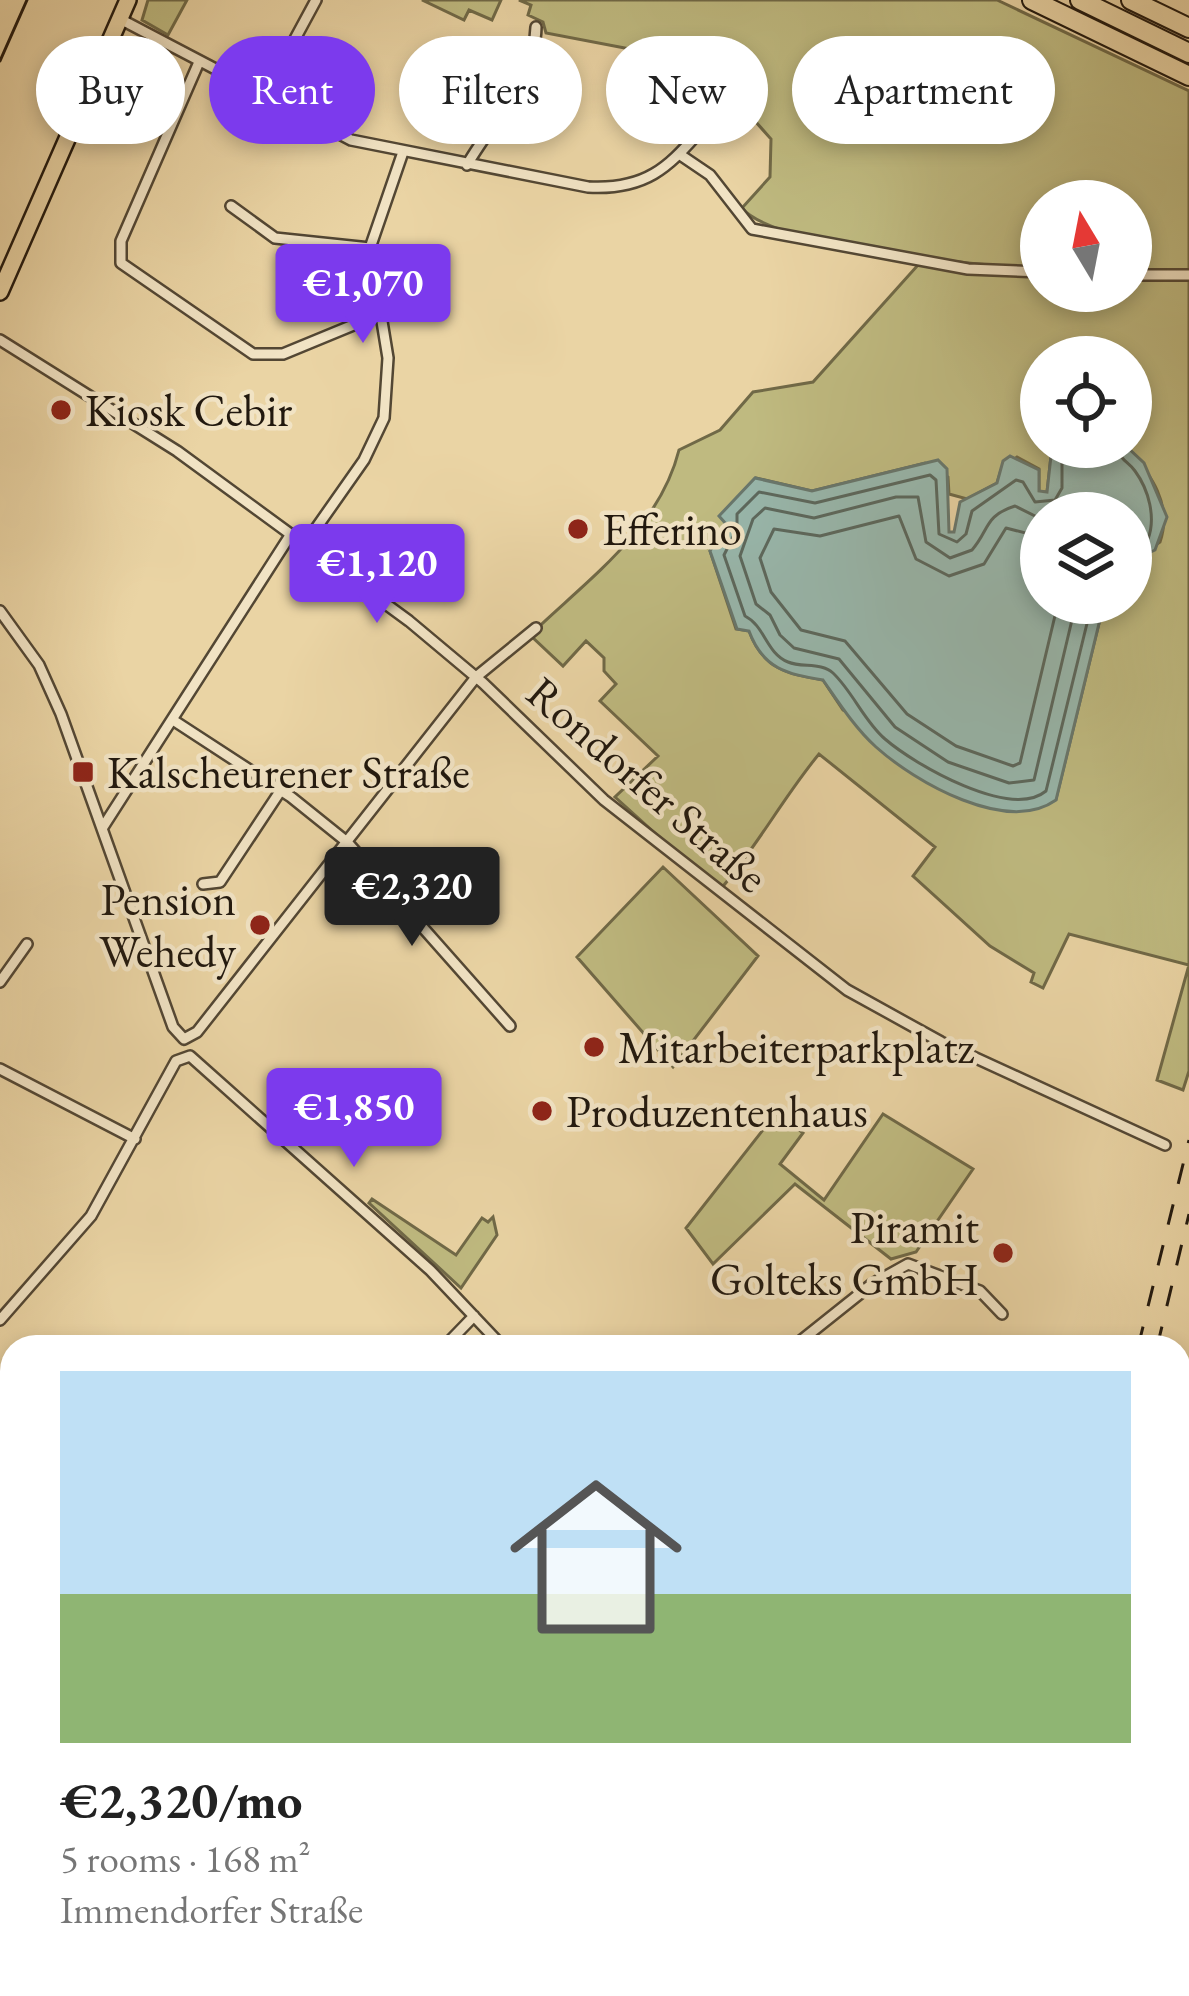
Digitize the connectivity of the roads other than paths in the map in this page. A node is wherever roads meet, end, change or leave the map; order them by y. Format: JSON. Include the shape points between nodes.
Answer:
{"nodes":[{"id":1,"x":128,"y":0,"type":"edge"},
{"id":2,"x":316,"y":0,"type":"edge"},
{"id":3,"x":1032,"y":0,"type":"edge"},
{"id":4,"x":1080,"y":0,"type":"edge"},
{"id":5,"x":1132,"y":1,"type":"edge"},
{"id":6,"x":120,"y":19,"type":"junction"},
{"id":7,"x":536,"y":27,"type":"dead end"},
{"id":8,"x":1189,"y":28,"type":"edge"},
{"id":9,"x":297,"y":36,"type":"edge"},
{"id":10,"x":1189,"y":53,"type":"edge"},
{"id":11,"x":200,"y":62,"type":"junction"},
{"id":12,"x":209,"y":67,"type":"edge"},
{"id":13,"x":1189,"y":76,"type":"edge"},
{"id":14,"x":374,"y":144,"type":"edge"},
{"id":15,"x":693,"y":144,"type":"edge"},
{"id":16,"x":403,"y":152,"type":"junction"},
{"id":17,"x":682,"y":156,"type":"junction"},
{"id":18,"x":467,"y":165,"type":"junction"},
{"id":19,"x":231,"y":206,"type":"dead end"},
{"id":20,"x":370,"y":248,"type":"junction"},
{"id":21,"x":1020,"y":271,"type":"edge"},
{"id":22,"x":1152,"y":274,"type":"edge"},
{"id":23,"x":1189,"y":275,"type":"edge"},
{"id":24,"x":0,"y":292,"type":"edge"},
{"id":25,"x":380,"y":314,"type":"junction"},
{"id":26,"x":0,"y":340,"type":"edge"},
{"id":27,"x":291,"y":534,"type":"junction"},
{"id":28,"x":305,"y":544,"type":"junction"},
{"id":29,"x":0,"y":611,"type":"edge"},
{"id":30,"x":536,"y":628,"type":"dead end"},
{"id":31,"x":476,"y":677,"type":"junction"},
{"id":32,"x":176,"y":722,"type":"junction"},
{"id":33,"x":279,"y":793,"type":"junction"},
{"id":34,"x":103,"y":826,"type":"junction"},
{"id":35,"x":347,"y":842,"type":"junction"},
{"id":36,"x":203,"y":884,"type":"dead end"},
{"id":37,"x":27,"y":944,"type":"dead end"},
{"id":38,"x":0,"y":982,"type":"edge"},
{"id":39,"x":510,"y":1026,"type":"dead end"},
{"id":40,"x":0,"y":1069,"type":"edge"},
{"id":41,"x":135,"y":1139,"type":"junction"},
{"id":42,"x":1165,"y":1145,"type":"dead end"},
{"id":43,"x":1002,"y":1314,"type":"dead end"},
{"id":44,"x":474,"y":1316,"type":"junction"},
{"id":45,"x":0,"y":1320,"type":"edge"},
{"id":46,"x":456,"y":1335,"type":"edge"},
{"id":47,"x":492,"y":1335,"type":"edge"},
{"id":48,"x":808,"y":1335,"type":"edge"}],
"edges":[{"from":1,"to":6,"type":"main road"},
{"from":2,"to":9,"type":"street"},
{"from":3,"to":13,"type":"highway"},
{"from":4,"to":10,"type":"highway"},
{"from":5,"to":8,"type":"highway"},
{"from":6,"to":11,"type":"street"},
{"from":6,"to":24,"type":"main road"},
{"from":7,"to":18,"type":"street","via":[[514,92]]},
{"from":11,"to":12,"type":"street"},
{"from":11,"to":25,"type":"street","via":[[121,241],[121,262],[253,354],[284,354]]},
{"from":14,"to":16,"type":"street"},
{"from":15,"to":17,"type":"street"},
{"from":16,"to":18,"type":"street"},
{"from":16,"to":20,"type":"street"},
{"from":17,"to":18,"type":"street","via":[[644,180],[608,188]]},
{"from":17,"to":21,"type":"street","via":[[710,175],[752,229]]},
{"from":19,"to":20,"type":"street","via":[[275,238]]},
{"from":20,"to":25,"type":"street"},
{"from":22,"to":23,"type":"street"},
{"from":25,"to":28,"type":"street","via":[[389,379],[384,418]]},
{"from":26,"to":27,"type":"street","name":"Rondorfer Straße","via":[[158,438]]},
{"from":27,"to":28,"type":"street","name":"Rondorfer Straße"},
{"from":27,"to":32,"type":"street","via":[[182,699]]},
{"from":28,"to":31,"type":"street","name":"Rondorfer Straße"},
{"from":29,"to":34,"type":"street","via":[[47,681]]},
{"from":30,"to":31,"type":"street"},
{"from":31,"to":35,"type":"street"},
{"from":31,"to":42,"type":"street","name":"Rondorfer Straße","via":[[604,800],[847,990]]},
{"from":32,"to":33,"type":"street"},
{"from":32,"to":34,"type":"street"},
{"from":33,"to":35,"type":"street"},
{"from":33,"to":36,"type":"street","via":[[220,882]]},
{"from":34,"to":35,"type":"street","via":[[179,1037],[197,1032]]},
{"from":35,"to":39,"type":"street"},
{"from":37,"to":38,"type":"street"},
{"from":40,"to":41,"type":"street"},
{"from":41,"to":44,"type":"street","via":[[180,1058],[200,1061]]},
{"from":41,"to":45,"type":"street","via":[[84,1226]]},
{"from":43,"to":48,"type":"street","via":[[980,1291],[908,1264]]},
{"from":44,"to":46,"type":"street"},
{"from":44,"to":47,"type":"street"}]}
